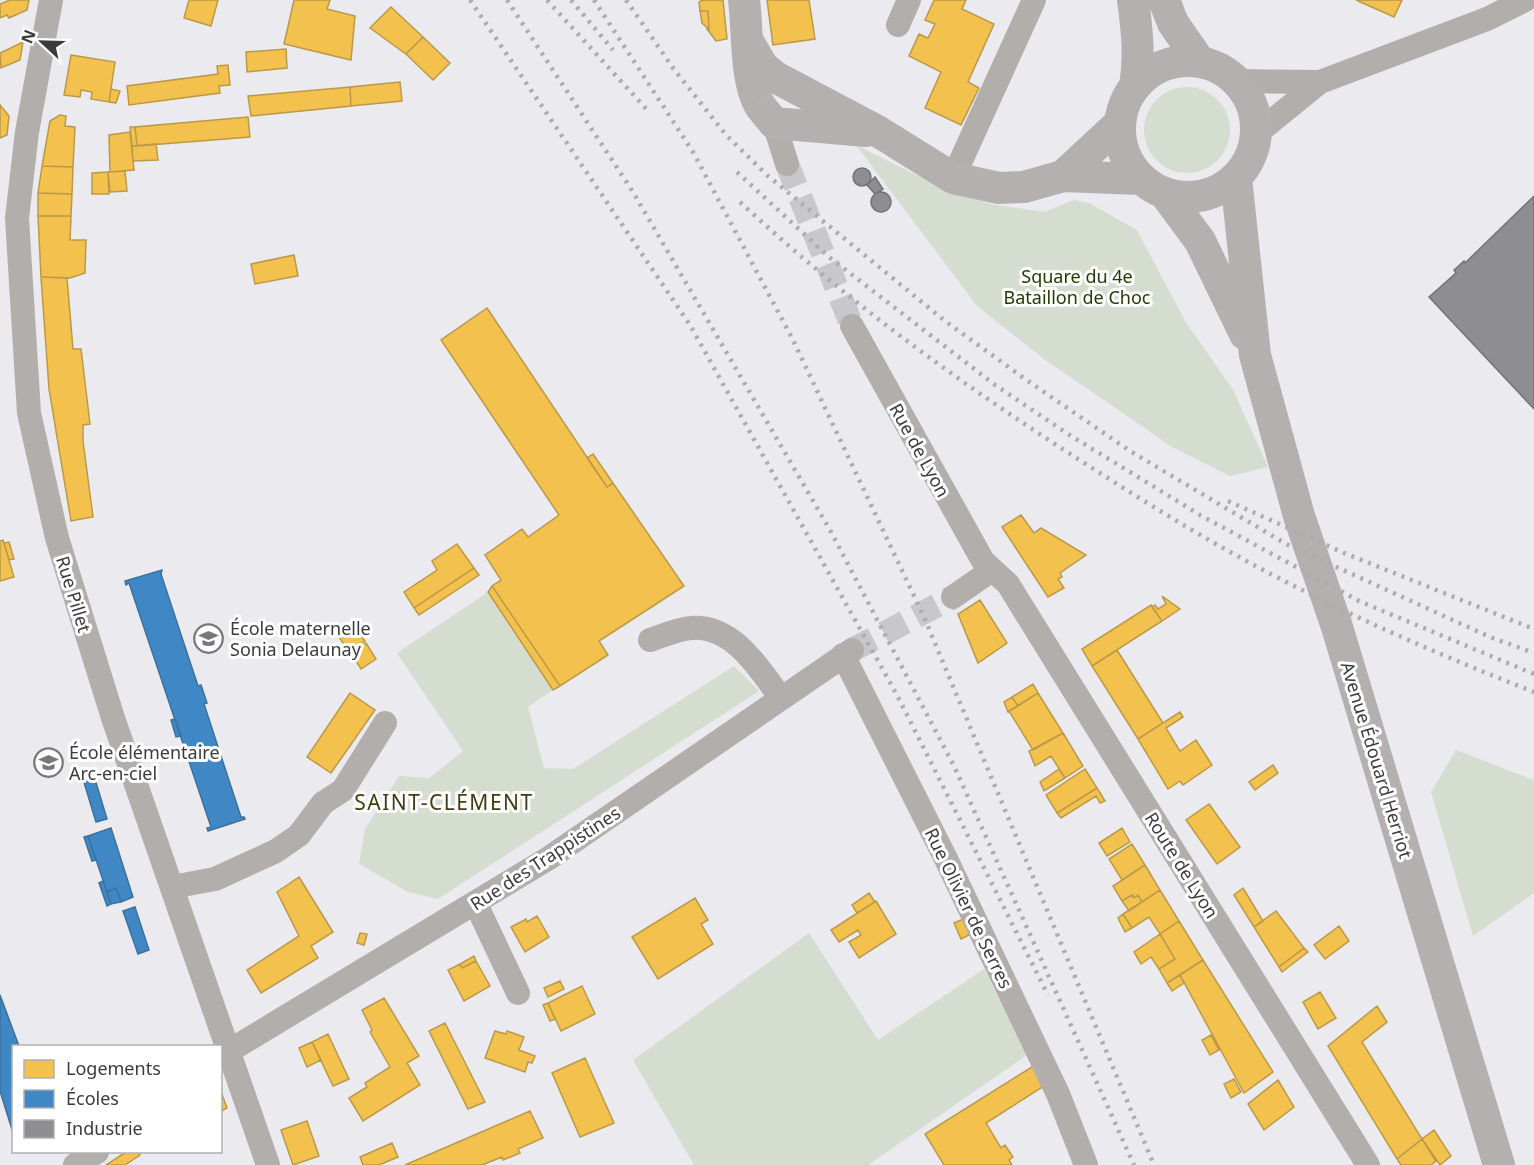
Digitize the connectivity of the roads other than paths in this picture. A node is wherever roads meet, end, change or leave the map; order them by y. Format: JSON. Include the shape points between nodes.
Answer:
{"nodes":[{"id":1,"x":51,"y":0,"type":"edge"},
{"id":2,"x":744,"y":0,"type":"edge"},
{"id":3,"x":909,"y":0,"type":"edge"},
{"id":4,"x":1034,"y":0,"type":"edge"},
{"id":5,"x":1133,"y":0,"type":"edge"},
{"id":6,"x":1164,"y":0,"type":"edge"},
{"id":7,"x":1525,"y":0,"type":"edge"},
{"id":8,"x":1483,"y":9,"type":"edge"},
{"id":9,"x":898,"y":25,"type":"dead end"},
{"id":10,"x":749,"y":43,"type":"junction"},
{"id":11,"x":1200,"y":62,"type":"junction"},
{"id":12,"x":1236,"y":81,"type":"junction"},
{"id":13,"x":1320,"y":82,"type":"junction"},
{"id":14,"x":1135,"y":86,"type":"junction"},
{"id":15,"x":811,"y":96,"type":"junction"},
{"id":16,"x":774,"y":123,"type":"junction"},
{"id":17,"x":1119,"y":124,"type":"junction"},
{"id":18,"x":879,"y":132,"type":"junction"},
{"id":19,"x":1256,"y":134,"type":"junction"},
{"id":20,"x":787,"y":164,"type":"tunnel mouth"},
{"id":21,"x":1064,"y":176,"type":"junction"},
{"id":22,"x":953,"y":178,"type":"junction"},
{"id":23,"x":1236,"y":178,"type":"junction"},
{"id":24,"x":1140,"y":179,"type":"junction"},
{"id":25,"x":1166,"y":195,"type":"junction"},
{"id":26,"x":8,"y":222,"type":"edge"},
{"id":27,"x":852,"y":326,"type":"tunnel mouth"},
{"id":28,"x":1256,"y":355,"type":"junction"},
{"id":29,"x":992,"y":570,"type":"junction"},
{"id":30,"x":953,"y":597,"type":"tunnel mouth"},
{"id":31,"x":650,"y":640,"type":"dead end"},
{"id":32,"x":847,"y":652,"type":"joint"},
{"id":33,"x":780,"y":697,"type":"junction"},
{"id":34,"x":385,"y":723,"type":"dead end"},
{"id":35,"x":172,"y":887,"type":"junction"},
{"id":36,"x":476,"y":904,"type":"junction"},
{"id":37,"x":518,"y":993,"type":"dead end"},
{"id":38,"x":222,"y":1045,"type":"edge"},
{"id":39,"x":222,"y":1045,"type":"edge"},
{"id":40,"x":228,"y":1064,"type":"edge"},
{"id":41,"x":95,"y":1153,"type":"edge"},
{"id":42,"x":75,"y":1165,"type":"edge"},
{"id":43,"x":268,"y":1165,"type":"edge"},
{"id":44,"x":1086,"y":1165,"type":"edge"},
{"id":45,"x":1368,"y":1165,"type":"edge"},
{"id":46,"x":1498,"y":1165,"type":"edge"}],
"edges":[{"from":1,"to":26,"type":"street","name":"Rue Pillet"},
{"from":2,"to":10,"type":"main road"},
{"from":3,"to":9,"type":"street"},
{"from":4,"to":22,"type":"street"},
{"from":5,"to":14,"type":"main road","via":[[1138,69]]},
{"from":6,"to":11,"type":"main road","via":[[1173,23]]},
{"from":7,"to":8,"type":"street"},
{"from":8,"to":13,"type":"street"},
{"from":10,"to":15,"type":"main road","via":[[763,67]]},
{"from":10,"to":16,"type":"main road","via":[[748,70],[759,104]]},
{"from":11,"to":12,"type":"main road","via":[[1220,69]]},
{"from":11,"to":14,"type":"main road","via":[[1164,65]]},
{"from":12,"to":13,"type":"street"},
{"from":12,"to":19,"type":"main road","via":[[1255,114]]},
{"from":13,"to":19,"type":"street"},
{"from":14,"to":17,"type":"main road","via":[[1124,104]]},
{"from":15,"to":16,"type":"main road","via":[[787,104]]},
{"from":15,"to":18,"type":"main road"},
{"from":16,"to":18,"type":"main road"},
{"from":16,"to":20,"type":"street"},
{"from":17,"to":21,"type":"main road"},
{"from":17,"to":24,"type":"main road","via":[[1124,153]]},
{"from":18,"to":22,"type":"main road"},
{"from":19,"to":23,"type":"main road","via":[[1250,158]]},
{"from":21,"to":22,"type":"main road","via":[[1024,187],[999,188]]},
{"from":21,"to":24,"type":"main road"},
{"from":23,"to":25,"type":"main road","via":[[1204,196]]},
{"from":23,"to":28,"type":"main road","name":"Avenue Édouard Herriot"},
{"from":24,"to":25,"type":"main road"},
{"from":25,"to":28,"type":"main road","name":"Avenue Édouard Herriot","via":[[1200,241]]},
{"from":26,"to":35,"type":"street","name":"Rue Pillet","via":[[29,413],[54,526],[113,718]]},
{"from":27,"to":29,"type":"street","name":"Rue de Lyon","via":[[935,479]]},
{"from":28,"to":46,"type":"main road","name":"Avenue Édouard Herriot","via":[[1299,516],[1337,627]]},
{"from":29,"to":30,"type":"street"},
{"from":29,"to":45,"type":"street","name":"Route de Lyon","via":[[1008,584]]},
{"from":31,"to":33,"type":"street","via":[[691,628],[715,632],[747,652]]},
{"from":32,"to":33,"type":"street","name":"Rue des Trappistines"},
{"from":32,"to":44,"type":"street","name":"Rue Olivier de Serres","via":[[1058,1094]]},
{"from":33,"to":36,"type":"street","name":"Rue des Trappistines","via":[[559,852]]},
{"from":34,"to":35,"type":"street","via":[[343,790],[323,803],[299,835],[276,851],[215,879]]},
{"from":35,"to":39,"type":"street","name":"Rue Pillet"},
{"from":36,"to":37,"type":"street"},
{"from":36,"to":40,"type":"street","name":"Rue des Trappistines"},
{"from":38,"to":40,"type":"street","name":"Rue Pillet"},
{"from":40,"to":43,"type":"street","name":"Rue Pillet"},
{"from":41,"to":42,"type":"street"}]}
